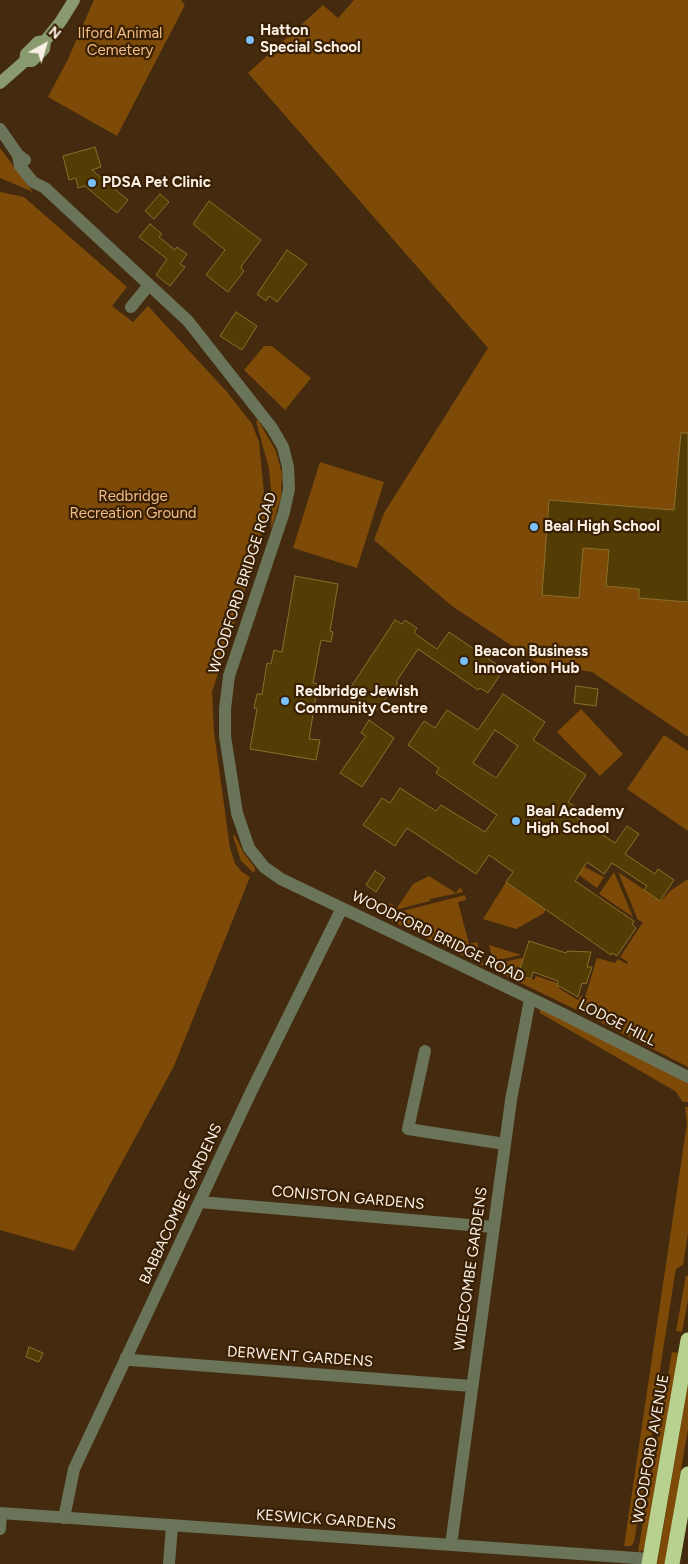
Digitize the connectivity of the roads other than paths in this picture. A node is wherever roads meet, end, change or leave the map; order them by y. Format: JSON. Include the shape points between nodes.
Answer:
{"nodes":[{"id":1,"x":74,"y":0,"type":"edge"},
{"id":2,"x":0,"y":84,"type":"edge"},
{"id":3,"x":0,"y":129,"type":"edge"},
{"id":4,"x":149,"y":285,"type":"junction"},
{"id":5,"x":131,"y":307,"type":"dead end"},
{"id":6,"x":342,"y":908,"type":"junction"},
{"id":7,"x":530,"y":999,"type":"junction"},
{"id":8,"x":425,"y":1051,"type":"dead end"},
{"id":9,"x":688,"y":1077,"type":"edge"},
{"id":10,"x":505,"y":1144,"type":"junction"},
{"id":11,"x":200,"y":1202,"type":"junction"},
{"id":12,"x":493,"y":1227,"type":"junction"},
{"id":13,"x":688,"y":1340,"type":"edge"},
{"id":14,"x":126,"y":1357,"type":"junction"},
{"id":15,"x":472,"y":1386,"type":"junction"},
{"id":16,"x":688,"y":1474,"type":"edge"},
{"id":17,"x":0,"y":1513,"type":"edge"},
{"id":18,"x":64,"y":1518,"type":"junction"},
{"id":19,"x":172,"y":1526,"type":"junction"},
{"id":20,"x":0,"y":1530,"type":"edge"},
{"id":21,"x":451,"y":1545,"type":"junction"},
{"id":22,"x":649,"y":1562,"type":"edge"},
{"id":23,"x":169,"y":1564,"type":"edge"},
{"id":24,"x":672,"y":1564,"type":"edge"}],
"edges":[{"from":1,"to":2,"type":"street","via":[[45,41],[44,49]]},
{"from":3,"to":4,"type":"street","name":"WOODFORD BRIDGE ROAD","via":[[18,155],[20,166],[33,182],[45,188]]},
{"from":4,"to":5,"type":"street"},
{"from":4,"to":6,"type":"street","name":"WOODFORD BRIDGE ROAD","via":[[201,336],[283,447],[290,489],[229,676],[226,736],[237,813],[249,848],[281,879]]},
{"from":6,"to":7,"type":"street","name":"WOODFORD BRIDGE ROAD"},
{"from":6,"to":11,"type":"street","name":"BABBACOMBE GARDENS"},
{"from":7,"to":9,"type":"street","name":"LODGE HILL"},
{"from":7,"to":10,"type":"street","name":"WIDECOMBE GARDENS"},
{"from":8,"to":10,"type":"street","via":[[408,1129]]},
{"from":10,"to":12,"type":"street","name":"WIDECOMBE GARDENS"},
{"from":11,"to":12,"type":"street","name":"CONISTON GARDENS"},
{"from":11,"to":14,"type":"street","name":"BABBACOMBE GARDENS"},
{"from":12,"to":15,"type":"street","name":"WIDECOMBE GARDENS"},
{"from":13,"to":22,"type":"highway","name":"WOODFORD AVENUE"},
{"from":14,"to":15,"type":"street","name":"DERWENT GARDENS","via":[[131,1360]]},
{"from":14,"to":18,"type":"street","name":"BABBACOMBE GARDENS","via":[[74,1468]]},
{"from":15,"to":21,"type":"street","name":"WIDECOMBE GARDENS"},
{"from":16,"to":24,"type":"highway"},
{"from":17,"to":18,"type":"street","name":"KESWICK GARDENS"},
{"from":17,"to":20,"type":"street"},
{"from":18,"to":19,"type":"street","name":"KESWICK GARDENS"},
{"from":19,"to":21,"type":"street","name":"KESWICK GARDENS"},
{"from":19,"to":23,"type":"street"},
{"from":21,"to":22,"type":"street","name":"KESWICK GARDENS"}]}
